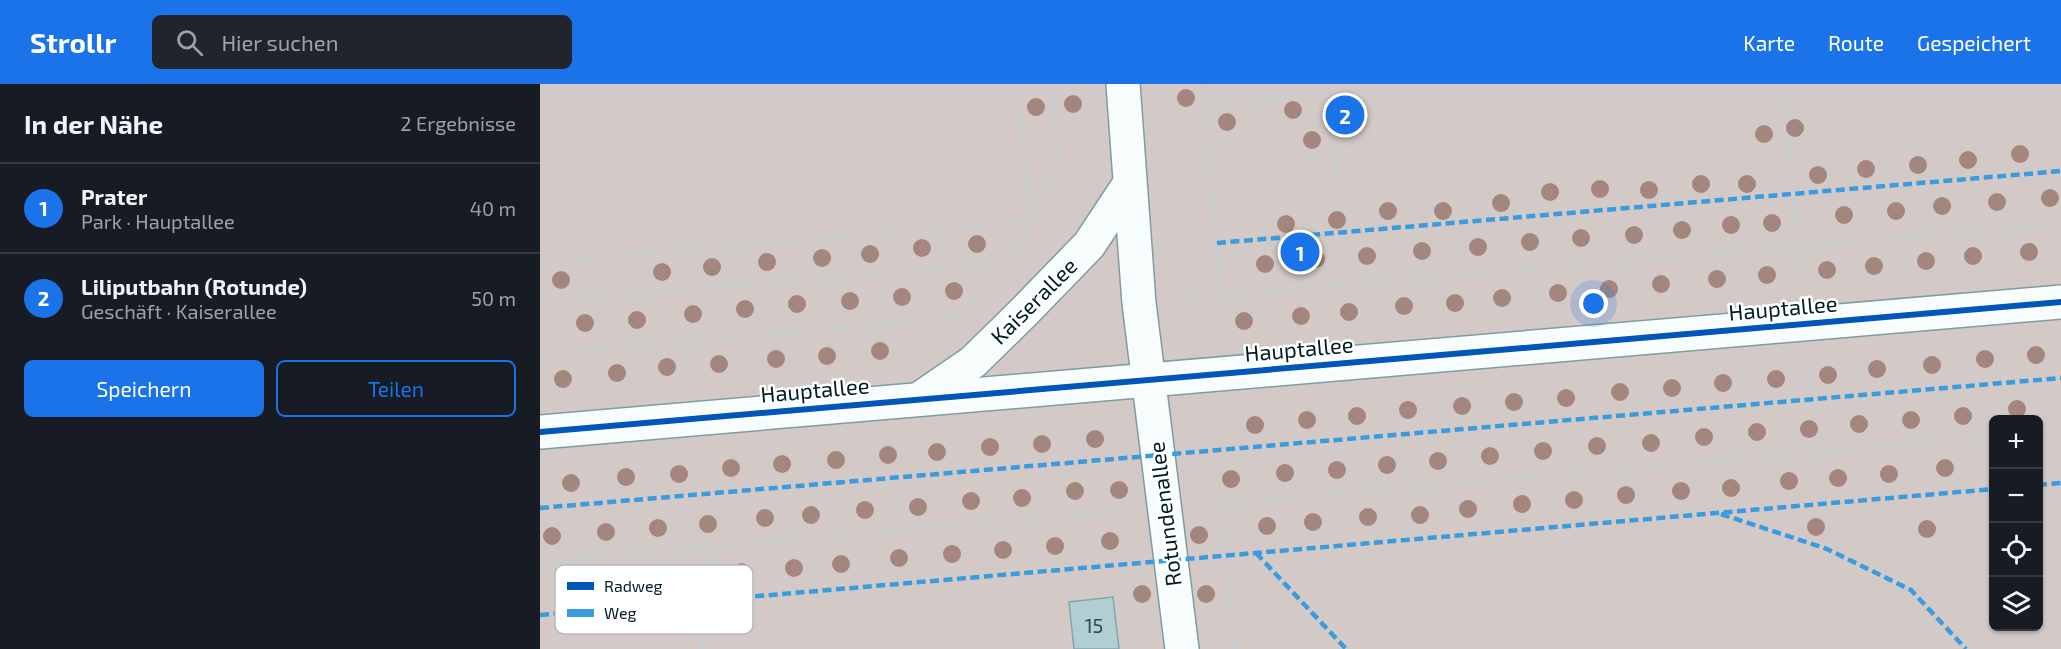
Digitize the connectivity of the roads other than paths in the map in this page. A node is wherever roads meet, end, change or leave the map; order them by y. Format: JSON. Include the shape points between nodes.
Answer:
{"nodes":[{"id":1,"x":1123,"y":84,"type":"edge"},
{"id":2,"x":1130,"y":183,"type":"junction"},
{"id":3,"x":2061,"y":302,"type":"edge"},
{"id":4,"x":1149,"y":380,"type":"junction"},
{"id":5,"x":918,"y":400,"type":"junction"},
{"id":6,"x":540,"y":432,"type":"edge"},
{"id":7,"x":1182,"y":649,"type":"edge"}],
"edges":[{"from":1,"to":2,"type":"street"},
{"from":2,"to":4,"type":"street"},
{"from":2,"to":5,"type":"street","name":"Kaiserallee","via":[[1089,245],[973,362]]},
{"from":3,"to":4,"type":"street","name":"Hauptallee"},
{"from":4,"to":5,"type":"street","name":"Hauptallee"},
{"from":4,"to":7,"type":"street","name":"Rotundenallee"},
{"from":5,"to":6,"type":"street","name":"Hauptallee"}]}
